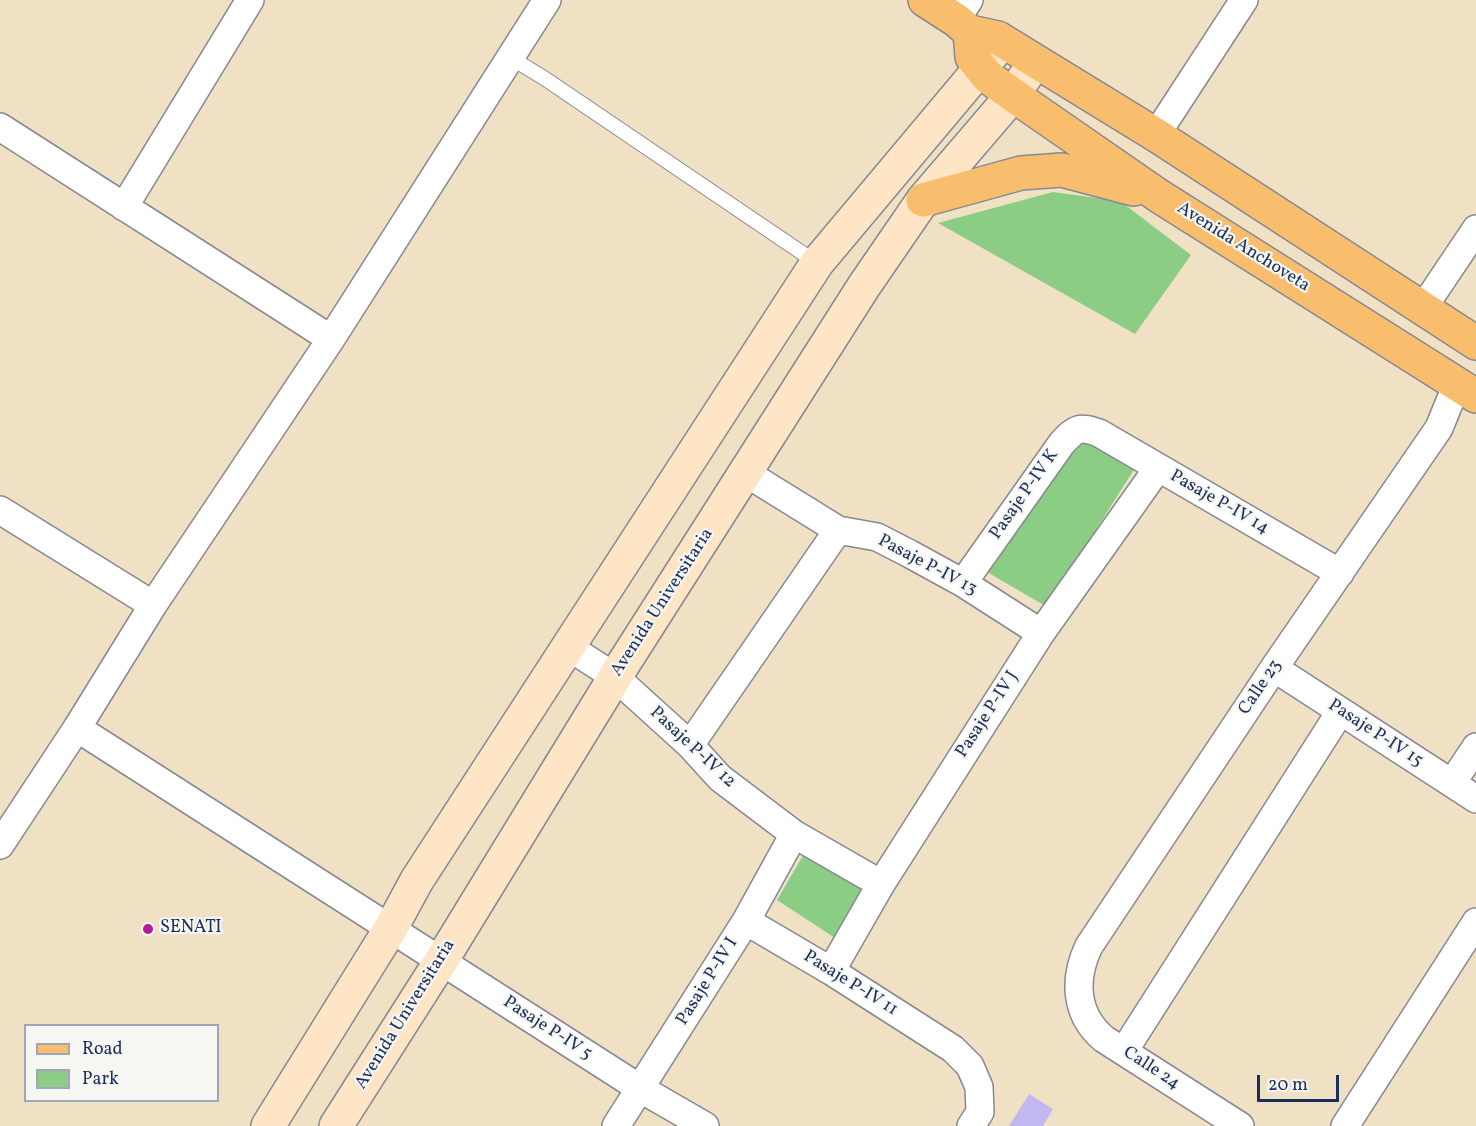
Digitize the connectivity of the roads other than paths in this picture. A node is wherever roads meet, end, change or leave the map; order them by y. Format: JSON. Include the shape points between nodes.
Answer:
{"nodes":[{"id":1,"x":250,"y":0,"type":"edge"},
{"id":2,"x":547,"y":0,"type":"edge"},
{"id":3,"x":925,"y":0,"type":"edge"},
{"id":4,"x":1244,"y":0,"type":"edge"},
{"id":5,"x":965,"y":17,"type":"edge"},
{"id":6,"x":1003,"y":41,"type":"junction"},
{"id":7,"x":512,"y":58,"type":"junction"},
{"id":8,"x":1035,"y":62,"type":"junction"},
{"id":9,"x":980,"y":67,"type":"junction"},
{"id":10,"x":1013,"y":95,"type":"junction"},
{"id":11,"x":0,"y":127,"type":"edge"},
{"id":12,"x":1156,"y":135,"type":"junction"},
{"id":13,"x":1159,"y":196,"type":"junction"},
{"id":14,"x":923,"y":200,"type":"junction"},
{"id":15,"x":124,"y":207,"type":"junction"},
{"id":16,"x":1476,"y":229,"type":"edge"},
{"id":17,"x":817,"y":263,"type":"junction"},
{"id":18,"x":1423,"y":308,"type":"junction"},
{"id":19,"x":331,"y":339,"type":"junction"},
{"id":20,"x":1476,"y":343,"type":"edge"},
{"id":21,"x":1467,"y":390,"type":"edge"},
{"id":22,"x":1099,"y":433,"type":"joint"},
{"id":23,"x":1158,"y":468,"type":"junction"},
{"id":24,"x":746,"y":473,"type":"junction"},
{"id":25,"x":0,"y":510,"type":"edge"},
{"id":26,"x":838,"y":530,"type":"junction"},
{"id":27,"x":1340,"y":573,"type":"junction"},
{"id":28,"x":963,"y":583,"type":"junction"},
{"id":29,"x":153,"y":604,"type":"junction"},
{"id":30,"x":1041,"y":633,"type":"junction"},
{"id":31,"x":567,"y":646,"type":"junction"},
{"id":32,"x":1274,"y":668,"type":"junction"},
{"id":33,"x":615,"y":677,"type":"junction"},
{"id":34,"x":1340,"y":712,"type":"junction"},
{"id":35,"x":77,"y":728,"type":"junction"},
{"id":36,"x":690,"y":745,"type":"junction"},
{"id":37,"x":1476,"y":747,"type":"edge"},
{"id":38,"x":1452,"y":783,"type":"junction"},
{"id":39,"x":1476,"y":799,"type":"edge"},
{"id":40,"x":794,"y":834,"type":"junction"},
{"id":41,"x":0,"y":845,"type":"edge"},
{"id":42,"x":881,"y":884,"type":"junction"},
{"id":43,"x":746,"y":921,"type":"junction"},
{"id":44,"x":1476,"y":922,"type":"edge"},
{"id":45,"x":391,"y":928,"type":"junction"},
{"id":46,"x":441,"y":961,"type":"junction"},
{"id":47,"x":831,"y":971,"type":"junction"},
{"id":48,"x":1080,"y":998,"type":"joint"},
{"id":49,"x":1124,"y":1051,"type":"junction"},
{"id":50,"x":641,"y":1089,"type":"junction"},
{"id":51,"x":268,"y":1126,"type":"edge"},
{"id":52,"x":336,"y":1126,"type":"edge"},
{"id":53,"x":616,"y":1126,"type":"edge"},
{"id":54,"x":705,"y":1126,"type":"edge"},
{"id":55,"x":971,"y":1126,"type":"edge"},
{"id":56,"x":1240,"y":1126,"type":"edge"},
{"id":57,"x":1345,"y":1126,"type":"edge"}],
"edges":[{"from":1,"to":15,"type":"street"},
{"from":2,"to":7,"type":"street"},
{"from":3,"to":5,"type":"main road"},
{"from":4,"to":12,"type":"street"},
{"from":5,"to":6,"type":"main road"},
{"from":5,"to":9,"type":"main road","name":"Avenida Anchoveta","via":[[972,57]]},
{"from":6,"to":8,"type":"main road"},
{"from":6,"to":9,"type":"main road"},
{"from":7,"to":17,"type":"lane"},
{"from":7,"to":19,"type":"street"},
{"from":8,"to":10,"type":"main road"},
{"from":8,"to":12,"type":"main road"},
{"from":9,"to":10,"type":"main road","name":"Avenida Anchoveta"},
{"from":9,"to":17,"type":"main road"},
{"from":10,"to":13,"type":"main road","name":"Avenida Anchoveta"},
{"from":10,"to":14,"type":"main road","name":"Avenida Universitaria"},
{"from":11,"to":15,"type":"street"},
{"from":12,"to":18,"type":"main road"},
{"from":13,"to":14,"type":"main road","via":[[1062,170],[1021,173]]},
{"from":13,"to":21,"type":"main road","name":"Avenida Anchoveta"},
{"from":14,"to":24,"type":"main road","name":"Avenida Universitaria"},
{"from":15,"to":19,"type":"street"},
{"from":16,"to":18,"type":"street"},
{"from":17,"to":31,"type":"main road"},
{"from":18,"to":20,"type":"main road"},
{"from":19,"to":29,"type":"street"},
{"from":21,"to":27,"type":"street","name":"Calle 23"},
{"from":22,"to":23,"type":"street","name":"Pasaje P-IV 14"},
{"from":22,"to":28,"type":"street","name":"Pasaje P-IV K","via":[[1086,428],[1074,430],[1062,443]]},
{"from":23,"to":27,"type":"street","name":"Pasaje P-IV 14"},
{"from":23,"to":30,"type":"street","name":"Pasaje P-IV J"},
{"from":24,"to":26,"type":"street","name":"Pasaje P-IV 13"},
{"from":24,"to":33,"type":"main road","name":"Avenida Universitaria"},
{"from":25,"to":29,"type":"street"},
{"from":26,"to":28,"type":"street","name":"Pasaje P-IV 13","via":[[877,537]]},
{"from":26,"to":36,"type":"street"},
{"from":27,"to":32,"type":"street","name":"Calle 23"},
{"from":28,"to":30,"type":"street","name":"Pasaje P-IV 13"},
{"from":29,"to":35,"type":"street"},
{"from":30,"to":42,"type":"street","name":"Pasaje P-IV J"},
{"from":31,"to":33,"type":"street","name":"Pasaje P-IV 12"},
{"from":31,"to":45,"type":"main road","via":[[417,880]]},
{"from":32,"to":34,"type":"street","name":"Pasaje P-IV 15"},
{"from":32,"to":48,"type":"street","name":"Calle 23","via":[[1089,946],[1079,976]]},
{"from":33,"to":36,"type":"street","name":"Pasaje P-IV 12"},
{"from":33,"to":46,"type":"main road","name":"Avenida Universitaria"},
{"from":34,"to":38,"type":"street","name":"Pasaje P-IV 15"},
{"from":34,"to":49,"type":"street"},
{"from":35,"to":41,"type":"street"},
{"from":35,"to":45,"type":"street","name":"Pasaje P-IV 5"},
{"from":36,"to":40,"type":"street","name":"Pasaje P-IV 12","via":[[720,778]]},
{"from":37,"to":38,"type":"street"},
{"from":38,"to":39,"type":"street","name":"Pasaje P-IV 15"},
{"from":40,"to":42,"type":"street","name":"Pasaje P-IV 12"},
{"from":40,"to":43,"type":"street","name":"Pasaje P-IV I"},
{"from":42,"to":47,"type":"street","name":"Pasaje P-IV J"},
{"from":43,"to":47,"type":"street","name":"Pasaje P-IV 11"},
{"from":43,"to":50,"type":"street","name":"Pasaje P-IV I"},
{"from":44,"to":57,"type":"street"},
{"from":45,"to":46,"type":"street","name":"Pasaje P-IV 5"},
{"from":45,"to":51,"type":"main road"},
{"from":46,"to":50,"type":"street","name":"Pasaje P-IV 5"},
{"from":46,"to":52,"type":"main road","name":"Avenida Universitaria"},
{"from":47,"to":55,"type":"street","name":"Pasaje P-IV 11","via":[[953,1048],[970,1066],[978,1087],[980,1112]]},
{"from":48,"to":49,"type":"street","name":"Calle 24","via":[[1091,1028]]},
{"from":49,"to":56,"type":"street","name":"Calle 24"},
{"from":50,"to":53,"type":"street","name":"Pasaje P-IV I"},
{"from":50,"to":54,"type":"street","name":"Pasaje P-IV 5"}]}
